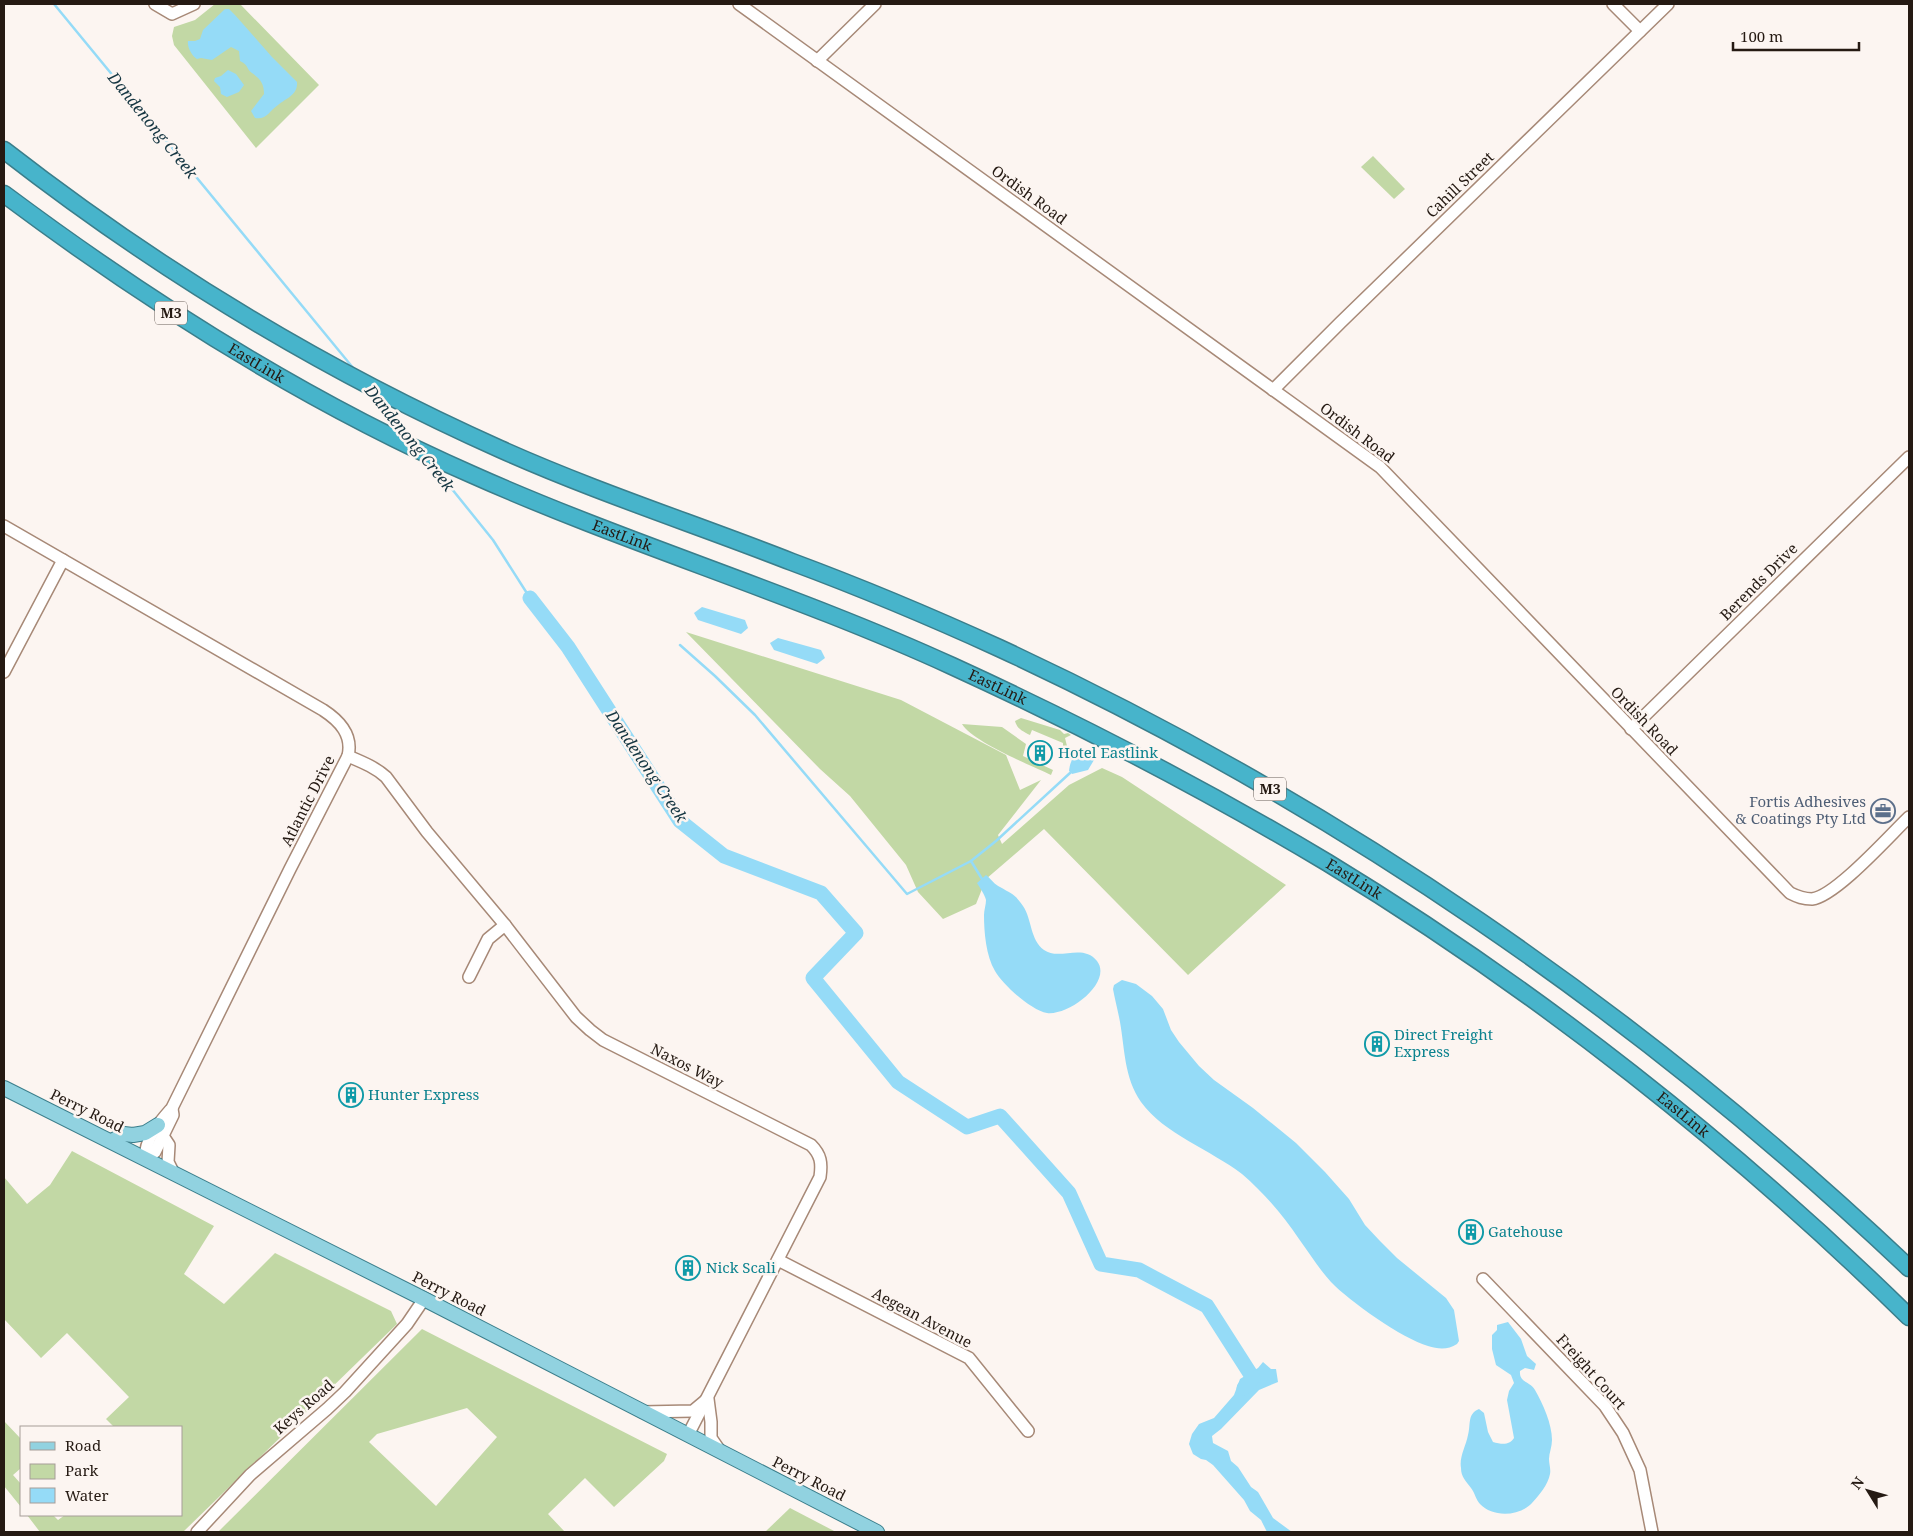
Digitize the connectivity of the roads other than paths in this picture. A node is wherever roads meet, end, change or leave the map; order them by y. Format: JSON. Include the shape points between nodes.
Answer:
{"nodes":[{"id":1,"x":155,"y":4,"type":"edge"},
{"id":2,"x":194,"y":4,"type":"edge"},
{"id":3,"x":739,"y":4,"type":"edge"},
{"id":4,"x":875,"y":4,"type":"edge"},
{"id":5,"x":1613,"y":4,"type":"edge"},
{"id":6,"x":1668,"y":4,"type":"edge"},
{"id":7,"x":1640,"y":31,"type":"junction"},
{"id":8,"x":817,"y":61,"type":"junction"},
{"id":9,"x":5,"y":151,"type":"edge"},
{"id":10,"x":4,"y":194,"type":"edge"},
{"id":11,"x":1274,"y":390,"type":"junction"},
{"id":12,"x":1909,"y":457,"type":"edge"},
{"id":13,"x":4,"y":526,"type":"edge"},
{"id":14,"x":63,"y":560,"type":"junction"},
{"id":15,"x":4,"y":672,"type":"edge"},
{"id":16,"x":1631,"y":729,"type":"junction"},
{"id":17,"x":348,"y":756,"type":"junction"},
{"id":18,"x":1909,"y":817,"type":"edge"},
{"id":19,"x":505,"y":925,"type":"junction"},
{"id":20,"x":470,"y":977,"type":"dead end"},
{"id":21,"x":4,"y":1088,"type":"edge"},
{"id":22,"x":160,"y":1130,"type":"junction"},
{"id":23,"x":112,"y":1141,"type":"junction"},
{"id":24,"x":145,"y":1159,"type":"junction"},
{"id":25,"x":174,"y":1174,"type":"junction"},
{"id":26,"x":778,"y":1260,"type":"junction"},
{"id":27,"x":1909,"y":1268,"type":"edge"},
{"id":28,"x":1483,"y":1279,"type":"dead end"},
{"id":29,"x":424,"y":1299,"type":"junction"},
{"id":30,"x":1909,"y":1317,"type":"edge"},
{"id":31,"x":708,"y":1399,"type":"junction"},
{"id":32,"x":642,"y":1412,"type":"junction"},
{"id":33,"x":1028,"y":1431,"type":"dead end"},
{"id":34,"x":688,"y":1435,"type":"junction"},
{"id":35,"x":721,"y":1452,"type":"junction"},
{"id":36,"x":197,"y":1532,"type":"edge"},
{"id":37,"x":877,"y":1532,"type":"edge"},
{"id":38,"x":1652,"y":1532,"type":"edge"}],
"edges":[{"from":1,"to":2,"type":"street","via":[[172,14]]},
{"from":3,"to":8,"type":"street","name":"Ordish Road"},
{"from":4,"to":8,"type":"street"},
{"from":5,"to":7,"type":"street"},
{"from":6,"to":7,"type":"street","name":"Cahill Street"},
{"from":7,"to":11,"type":"street","name":"Cahill Street"},
{"from":8,"to":11,"type":"street","name":"Ordish Road"},
{"from":9,"to":27,"type":"highway","number":"M3","via":[[184,279],[390,397],[539,466],[798,564],[977,638],[1185,741],[1288,798],[1463,909],[1585,995],[1762,1135]]},
{"from":10,"to":30,"type":"highway","name":"EastLink","number":"M3","via":[[80,251],[175,315],[349,415],[471,474],[580,521],[822,610],[944,662],[1129,751],[1325,862],[1492,970],[1632,1075],[1785,1200]]},
{"from":11,"to":16,"type":"street","name":"Ordish Road","via":[[1380,467]]},
{"from":12,"to":16,"type":"street","name":"Berends Drive"},
{"from":13,"to":14,"type":"street","name":"Atlantic Drive"},
{"from":14,"to":15,"type":"street"},
{"from":14,"to":17,"type":"street","name":"Atlantic Drive","via":[[333,716],[350,742]]},
{"from":16,"to":18,"type":"street","name":"Ordish Road","via":[[1790,893],[1801,898],[1826,894]]},
{"from":17,"to":19,"type":"street","name":"Naxos Way","via":[[374,768],[386,778]]},
{"from":17,"to":22,"type":"street","name":"Atlantic Drive"},
{"from":19,"to":20,"type":"street","via":[[488,939]]},
{"from":19,"to":26,"type":"street","name":"Naxos Way","via":[[576,1017],[603,1040],[811,1145],[818,1152],[822,1163],[820,1177]]},
{"from":21,"to":23,"type":"main road","name":"Perry Road"},
{"from":22,"to":23,"type":"main road","via":[[124,1134]]},
{"from":22,"to":24,"type":"street","name":"Atlantic Drive","via":[[145,1147]]},
{"from":22,"to":25,"type":"street","via":[[169,1145],[168,1162]]},
{"from":23,"to":24,"type":"main road","name":"Perry Road"},
{"from":24,"to":25,"type":"main road","name":"Perry Road"},
{"from":25,"to":29,"type":"main road","name":"Perry Road"},
{"from":26,"to":31,"type":"street","name":"Naxos Way"},
{"from":26,"to":33,"type":"street","name":"Aegean Avenue","via":[[968,1358]]},
{"from":28,"to":38,"type":"street","name":"Freight Court","via":[[1605,1406],[1624,1433],[1640,1470]]},
{"from":29,"to":32,"type":"main road","name":"Perry Road"},
{"from":29,"to":36,"type":"street","name":"Keys Road","via":[[407,1324],[345,1392],[250,1475]]},
{"from":31,"to":32,"type":"street","via":[[693,1411]]},
{"from":31,"to":34,"type":"street","name":"Naxos Way"},
{"from":31,"to":35,"type":"street","via":[[711,1438]]},
{"from":32,"to":34,"type":"main road","name":"Perry Road"},
{"from":34,"to":35,"type":"main road","name":"Perry Road"},
{"from":35,"to":37,"type":"main road","name":"Perry Road"}]}
